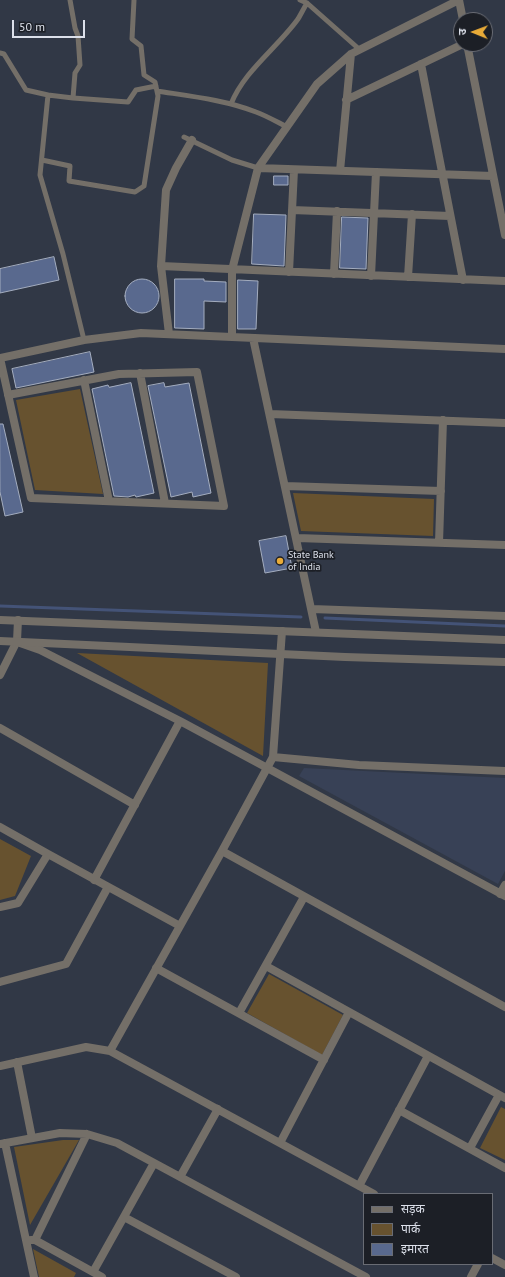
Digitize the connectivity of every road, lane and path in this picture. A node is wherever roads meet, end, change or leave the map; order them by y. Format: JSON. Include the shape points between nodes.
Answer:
{"nodes":[{"id":1,"x":70,"y":0,"type":"edge"},
{"id":2,"x":134,"y":0,"type":"edge"},
{"id":3,"x":300,"y":0,"type":"edge"},
{"id":4,"x":459,"y":0,"type":"edge"},
{"id":5,"x":307,"y":3,"type":"junction"},
{"id":6,"x":461,"y":12,"type":"edge"},
{"id":7,"x":359,"y":49,"type":"junction"},
{"id":8,"x":453,"y":49,"type":"edge"},
{"id":9,"x":469,"y":52,"type":"edge"},
{"id":10,"x":0,"y":53,"type":"edge"},
{"id":11,"x":351,"y":54,"type":"junction"},
{"id":12,"x":420,"y":64,"type":"junction"},
{"id":13,"x":156,"y":88,"type":"junction"},
{"id":14,"x":48,"y":95,"type":"junction"},
{"id":15,"x":72,"y":98,"type":"junction"},
{"id":16,"x":346,"y":100,"type":"junction"},
{"id":17,"x":231,"y":104,"type":"junction"},
{"id":18,"x":287,"y":128,"type":"junction"},
{"id":19,"x":188,"y":139,"type":"joint"},
{"id":20,"x":42,"y":160,"type":"junction"},
{"id":21,"x":258,"y":168,"type":"junction"},
{"id":22,"x":294,"y":170,"type":"junction"},
{"id":23,"x":340,"y":171,"type":"junction"},
{"id":24,"x":376,"y":172,"type":"junction"},
{"id":25,"x":442,"y":175,"type":"junction"},
{"id":26,"x":494,"y":176,"type":"junction"},
{"id":27,"x":292,"y":210,"type":"junction"},
{"id":28,"x":337,"y":212,"type":"junction"},
{"id":29,"x":374,"y":213,"type":"junction"},
{"id":30,"x":412,"y":214,"type":"junction"},
{"id":31,"x":450,"y":216,"type":"junction"},
{"id":32,"x":505,"y":235,"type":"edge"},
{"id":33,"x":161,"y":266,"type":"junction"},
{"id":34,"x":232,"y":270,"type":"junction"},
{"id":35,"x":289,"y":272,"type":"junction"},
{"id":36,"x":334,"y":274,"type":"junction"},
{"id":37,"x":371,"y":276,"type":"junction"},
{"id":38,"x":408,"y":277,"type":"junction"},
{"id":39,"x":463,"y":280,"type":"junction"},
{"id":40,"x":505,"y":281,"type":"edge"},
{"id":41,"x":170,"y":334,"type":"junction"},
{"id":42,"x":232,"y":337,"type":"junction"},
{"id":43,"x":253,"y":338,"type":"junction"},
{"id":44,"x":84,"y":340,"type":"junction"},
{"id":45,"x":505,"y":349,"type":"edge"},
{"id":46,"x":0,"y":358,"type":"edge"},
{"id":47,"x":140,"y":373,"type":"junction"},
{"id":48,"x":84,"y":380,"type":"junction"},
{"id":49,"x":8,"y":395,"type":"junction"},
{"id":50,"x":270,"y":414,"type":"junction"},
{"id":51,"x":443,"y":420,"type":"junction"},
{"id":52,"x":505,"y":423,"type":"edge"},
{"id":53,"x":285,"y":486,"type":"junction"},
{"id":54,"x":441,"y":491,"type":"junction"},
{"id":55,"x":109,"y":501,"type":"junction"},
{"id":56,"x":165,"y":503,"type":"junction"},
{"id":57,"x":297,"y":538,"type":"junction"},
{"id":58,"x":439,"y":543,"type":"junction"},
{"id":59,"x":505,"y":545,"type":"edge"},
{"id":60,"x":312,"y":609,"type":"junction"},
{"id":61,"x":505,"y":616,"type":"edge"},
{"id":62,"x":0,"y":620,"type":"edge"},
{"id":63,"x":18,"y":620,"type":"junction"},
{"id":64,"x":282,"y":631,"type":"junction"},
{"id":65,"x":316,"y":632,"type":"junction"},
{"id":66,"x":505,"y":640,"type":"edge"},
{"id":67,"x":0,"y":641,"type":"edge"},
{"id":68,"x":17,"y":642,"type":"junction"},
{"id":69,"x":281,"y":654,"type":"junction"},
{"id":70,"x":505,"y":662,"type":"edge"},
{"id":71,"x":0,"y":675,"type":"edge"},
{"id":72,"x":180,"y":721,"type":"junction"},
{"id":73,"x":0,"y":728,"type":"edge"},
{"id":74,"x":273,"y":757,"type":"junction"},
{"id":75,"x":267,"y":768,"type":"junction"},
{"id":76,"x":505,"y":770,"type":"edge"},
{"id":77,"x":135,"y":805,"type":"junction"},
{"id":78,"x":0,"y":827,"type":"edge"},
{"id":79,"x":222,"y":851,"type":"junction"},
{"id":80,"x":48,"y":854,"type":"junction"},
{"id":81,"x":94,"y":880,"type":"junction"},
{"id":82,"x":505,"y":885,"type":"edge"},
{"id":83,"x":108,"y":887,"type":"junction"},
{"id":84,"x":503,"y":895,"type":"edge"},
{"id":85,"x":304,"y":897,"type":"junction"},
{"id":86,"x":0,"y":907,"type":"edge"},
{"id":87,"x":180,"y":926,"type":"junction"},
{"id":88,"x":266,"y":966,"type":"junction"},
{"id":89,"x":156,"y":968,"type":"junction"},
{"id":90,"x":0,"y":982,"type":"edge"},
{"id":91,"x":505,"y":1007,"type":"edge"},
{"id":92,"x":349,"y":1012,"type":"junction"},
{"id":93,"x":239,"y":1013,"type":"junction"},
{"id":94,"x":110,"y":1051,"type":"junction"},
{"id":95,"x":428,"y":1056,"type":"junction"},
{"id":96,"x":324,"y":1060,"type":"junction"},
{"id":97,"x":17,"y":1062,"type":"junction"},
{"id":98,"x":0,"y":1066,"type":"edge"},
{"id":99,"x":502,"y":1097,"type":"edge"},
{"id":100,"x":218,"y":1109,"type":"junction"},
{"id":101,"x":399,"y":1110,"type":"junction"},
{"id":102,"x":87,"y":1134,"type":"junction"},
{"id":103,"x":32,"y":1138,"type":"junction"},
{"id":104,"x":280,"y":1143,"type":"junction"},
{"id":105,"x":2,"y":1144,"type":"edge"},
{"id":106,"x":470,"y":1148,"type":"junction"},
{"id":107,"x":154,"y":1163,"type":"junction"},
{"id":108,"x":505,"y":1168,"type":"edge"},
{"id":109,"x":180,"y":1177,"type":"junction"},
{"id":110,"x":358,"y":1186,"type":"junction"},
{"id":111,"x":372,"y":1193,"type":"edge"},
{"id":112,"x":124,"y":1217,"type":"junction"},
{"id":113,"x":26,"y":1240,"type":"junction"},
{"id":114,"x":35,"y":1240,"type":"junction"},
{"id":115,"x":493,"y":1259,"type":"edge"},
{"id":116,"x":477,"y":1265,"type":"edge"},
{"id":117,"x":505,"y":1265,"type":"edge"},
{"id":118,"x":94,"y":1272,"type":"junction"},
{"id":119,"x":34,"y":1277,"type":"edge"},
{"id":120,"x":102,"y":1277,"type":"edge"},
{"id":121,"x":236,"y":1277,"type":"edge"},
{"id":122,"x":366,"y":1277,"type":"edge"},
{"id":123,"x":471,"y":1277,"type":"edge"}],
"edges":[{"from":1,"to":15,"type":"lane","via":[[78,36],[80,65],[75,73]]},
{"from":2,"to":13,"type":"lane","via":[[132,40],[140,46],[144,75],[155,82]]},
{"from":3,"to":5,"type":"lane"},
{"from":4,"to":6,"type":"street"},
{"from":4,"to":7,"type":"street"},
{"from":5,"to":7,"type":"lane"},
{"from":5,"to":17,"type":"lane","via":[[298,19],[236,92]]},
{"from":7,"to":11,"type":"street"},
{"from":8,"to":12,"type":"street"},
{"from":9,"to":26,"type":"street"},
{"from":10,"to":14,"type":"lane","via":[[4,54],[26,90]]},
{"from":11,"to":16,"type":"street"},
{"from":11,"to":18,"type":"street","via":[[318,84]]},
{"from":12,"to":16,"type":"street"},
{"from":12,"to":25,"type":"street"},
{"from":13,"to":15,"type":"lane","via":[[136,90],[128,102]]},
{"from":13,"to":17,"type":"lane"},
{"from":13,"to":20,"type":"lane","via":[[158,96],[144,186],[135,192],[69,181],[70,166]]},
{"from":14,"to":15,"type":"lane"},
{"from":14,"to":20,"type":"lane"},
{"from":16,"to":23,"type":"street"},
{"from":17,"to":18,"type":"lane","via":[[256,112]]},
{"from":18,"to":21,"type":"street"},
{"from":19,"to":21,"type":"lane","via":[[232,160]]},
{"from":19,"to":33,"type":"street","via":[[166,190]]},
{"from":20,"to":44,"type":"lane","via":[[40,175]]},
{"from":21,"to":22,"type":"street"},
{"from":21,"to":34,"type":"street"},
{"from":22,"to":23,"type":"street"},
{"from":22,"to":27,"type":"street"},
{"from":23,"to":24,"type":"street"},
{"from":24,"to":25,"type":"street"},
{"from":24,"to":29,"type":"street"},
{"from":25,"to":26,"type":"street"},
{"from":25,"to":31,"type":"street"},
{"from":26,"to":32,"type":"street"},
{"from":27,"to":28,"type":"street"},
{"from":27,"to":35,"type":"street"},
{"from":28,"to":29,"type":"street"},
{"from":28,"to":36,"type":"street"},
{"from":29,"to":30,"type":"street"},
{"from":29,"to":37,"type":"street"},
{"from":30,"to":31,"type":"street"},
{"from":30,"to":38,"type":"street"},
{"from":31,"to":39,"type":"street"},
{"from":33,"to":34,"type":"street"},
{"from":33,"to":41,"type":"street"},
{"from":34,"to":35,"type":"street"},
{"from":34,"to":42,"type":"street"},
{"from":35,"to":36,"type":"street"},
{"from":36,"to":37,"type":"street"},
{"from":37,"to":38,"type":"street"},
{"from":38,"to":39,"type":"street"},
{"from":39,"to":40,"type":"street"},
{"from":41,"to":42,"type":"street"},
{"from":41,"to":44,"type":"street","via":[[141,333]]},
{"from":42,"to":43,"type":"street"},
{"from":43,"to":45,"type":"street"},
{"from":43,"to":50,"type":"street"},
{"from":44,"to":46,"type":"street"},
{"from":46,"to":49,"type":"street"},
{"from":47,"to":48,"type":"street"},
{"from":47,"to":56,"type":"street"},
{"from":47,"to":56,"type":"street","via":[[197,372],[224,506]]},
{"from":48,"to":49,"type":"street"},
{"from":48,"to":55,"type":"street"},
{"from":49,"to":55,"type":"street","via":[[31,498]]},
{"from":50,"to":51,"type":"street"},
{"from":50,"to":53,"type":"street"},
{"from":51,"to":52,"type":"street"},
{"from":51,"to":54,"type":"street"},
{"from":53,"to":54,"type":"street"},
{"from":53,"to":57,"type":"street"},
{"from":54,"to":58,"type":"street"},
{"from":55,"to":56,"type":"street"},
{"from":57,"to":58,"type":"street"},
{"from":57,"to":60,"type":"street"},
{"from":58,"to":59,"type":"street"},
{"from":60,"to":61,"type":"street"},
{"from":60,"to":65,"type":"street"},
{"from":62,"to":63,"type":"street"},
{"from":63,"to":64,"type":"street"},
{"from":63,"to":68,"type":"street"},
{"from":64,"to":65,"type":"street"},
{"from":64,"to":69,"type":"street"},
{"from":65,"to":66,"type":"street"},
{"from":67,"to":68,"type":"street"},
{"from":68,"to":69,"type":"street"},
{"from":68,"to":71,"type":"street"},
{"from":68,"to":72,"type":"street","via":[[40,650]]},
{"from":69,"to":70,"type":"street"},
{"from":69,"to":74,"type":"street"},
{"from":72,"to":75,"type":"street"},
{"from":72,"to":77,"type":"street"},
{"from":73,"to":77,"type":"street"},
{"from":74,"to":75,"type":"street"},
{"from":74,"to":76,"type":"street","via":[[359,765]]},
{"from":75,"to":79,"type":"street"},
{"from":75,"to":84,"type":"street"},
{"from":77,"to":81,"type":"street"},
{"from":78,"to":80,"type":"street"},
{"from":79,"to":85,"type":"street"},
{"from":79,"to":87,"type":"street"},
{"from":80,"to":81,"type":"street"},
{"from":80,"to":86,"type":"street","via":[[18,903]]},
{"from":81,"to":83,"type":"street"},
{"from":82,"to":84,"type":"street"},
{"from":83,"to":87,"type":"street"},
{"from":83,"to":90,"type":"street","via":[[66,964]]},
{"from":85,"to":88,"type":"street"},
{"from":85,"to":91,"type":"street"},
{"from":87,"to":89,"type":"street"},
{"from":88,"to":92,"type":"street"},
{"from":88,"to":93,"type":"street"},
{"from":89,"to":93,"type":"street"},
{"from":89,"to":94,"type":"street"},
{"from":92,"to":95,"type":"street"},
{"from":92,"to":96,"type":"street"},
{"from":93,"to":96,"type":"street"},
{"from":94,"to":97,"type":"street","via":[[86,1047]]},
{"from":94,"to":100,"type":"street"},
{"from":95,"to":99,"type":"street"},
{"from":95,"to":101,"type":"street"},
{"from":96,"to":104,"type":"street"},
{"from":97,"to":98,"type":"street"},
{"from":97,"to":103,"type":"street"},
{"from":99,"to":106,"type":"street"},
{"from":100,"to":104,"type":"street"},
{"from":100,"to":109,"type":"street"},
{"from":101,"to":106,"type":"street"},
{"from":101,"to":110,"type":"street"},
{"from":102,"to":103,"type":"street","via":[[60,1133]]},
{"from":102,"to":107,"type":"street","via":[[117,1143]]},
{"from":102,"to":114,"type":"street"},
{"from":103,"to":105,"type":"street"},
{"from":104,"to":110,"type":"street"},
{"from":105,"to":113,"type":"street"},
{"from":106,"to":108,"type":"street"},
{"from":107,"to":109,"type":"street"},
{"from":107,"to":112,"type":"street"},
{"from":109,"to":122,"type":"street"},
{"from":110,"to":111,"type":"street"},
{"from":112,"to":118,"type":"street"},
{"from":112,"to":121,"type":"street"},
{"from":113,"to":114,"type":"street"},
{"from":113,"to":119,"type":"street"},
{"from":114,"to":118,"type":"street"},
{"from":115,"to":117,"type":"street"},
{"from":116,"to":123,"type":"street"},
{"from":118,"to":120,"type":"street"}]}
